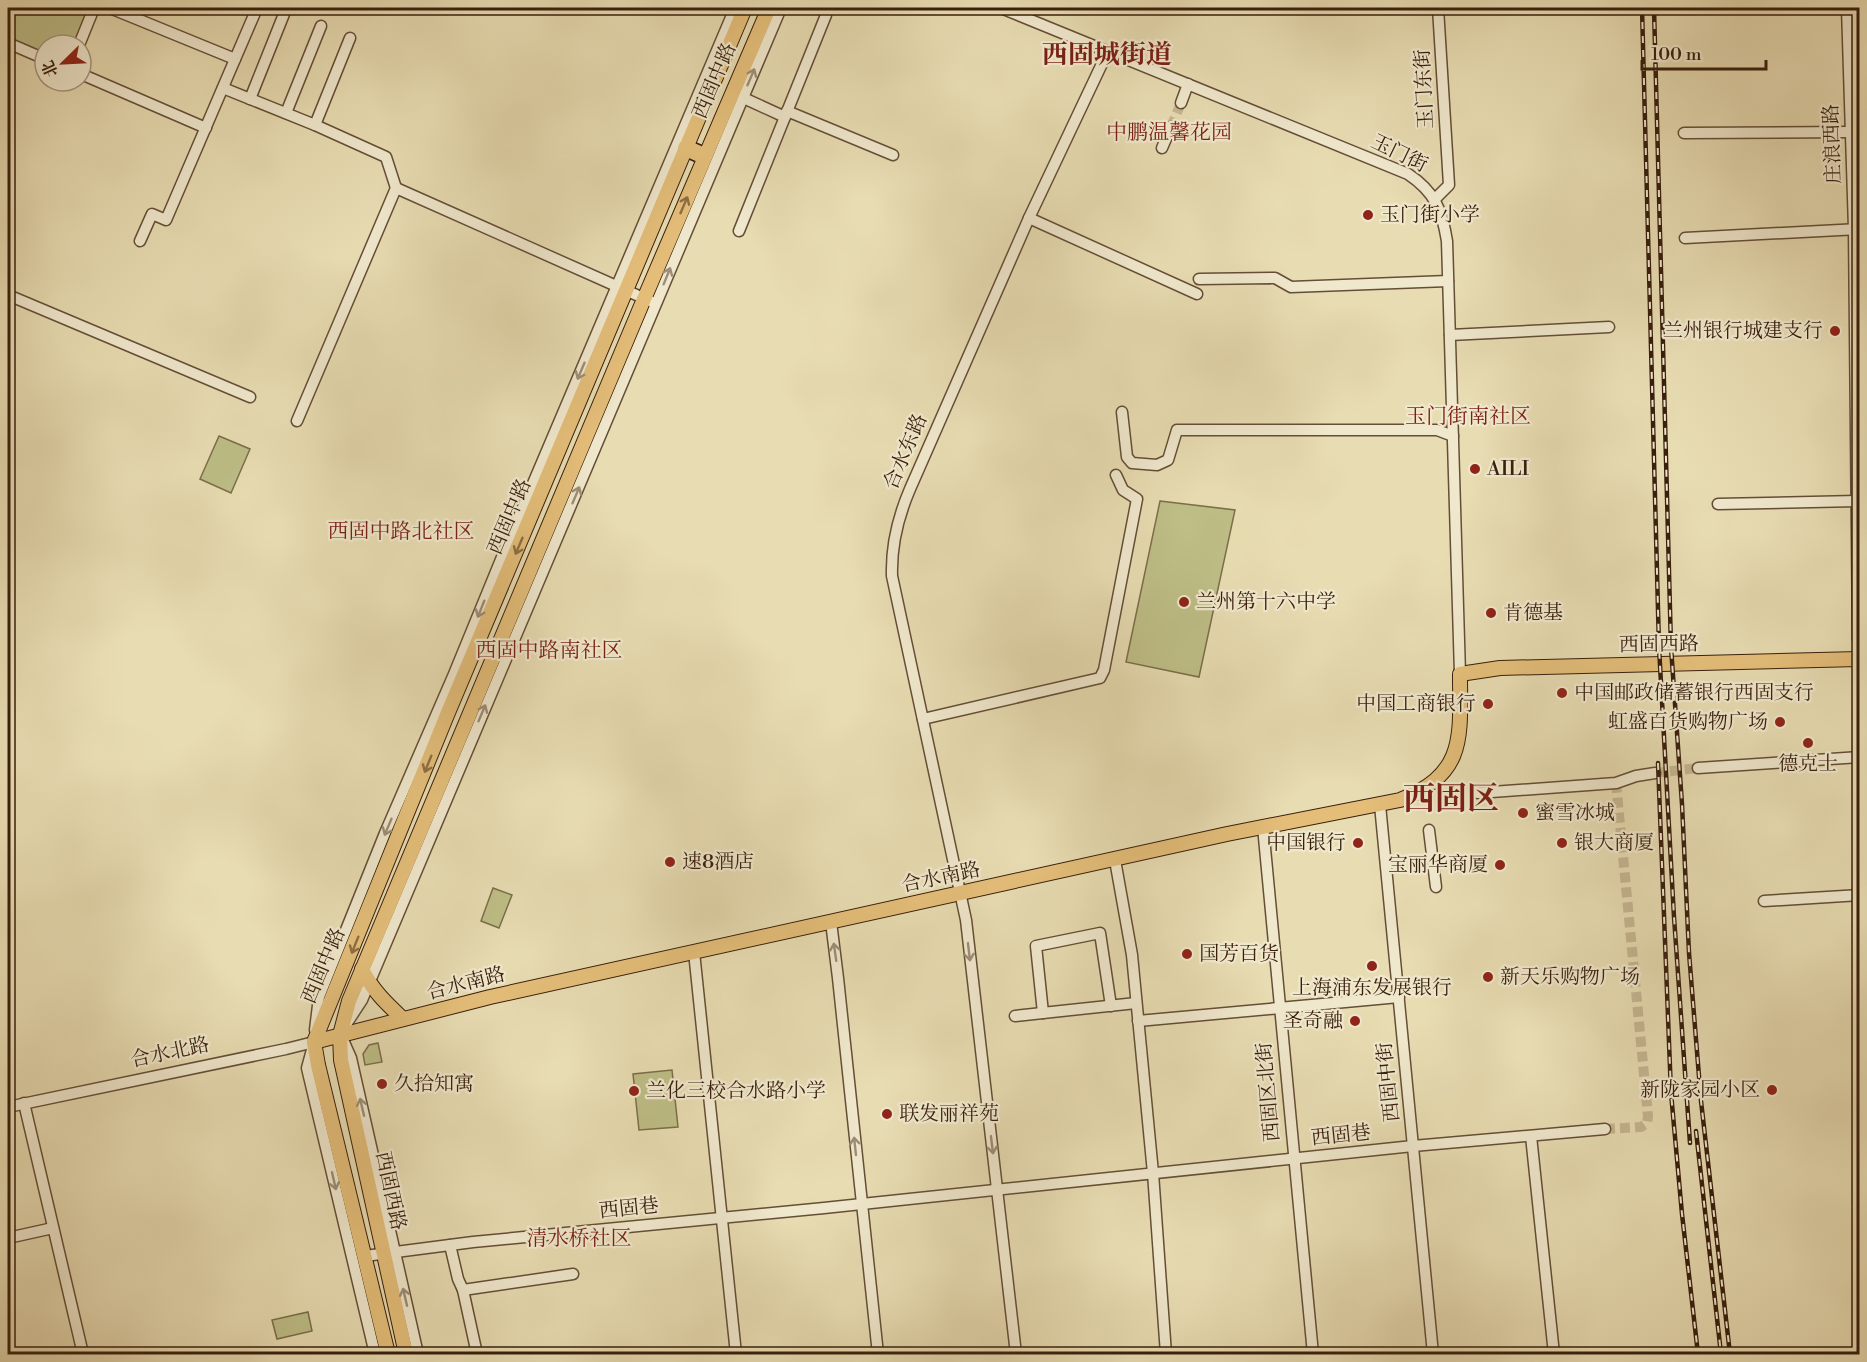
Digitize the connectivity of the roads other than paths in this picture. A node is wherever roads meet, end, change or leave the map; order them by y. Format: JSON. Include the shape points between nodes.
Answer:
{"nodes":[{"id":1,"x":94,"y":8,"type":"edge"},
{"id":2,"x":110,"y":8,"type":"edge"},
{"id":3,"x":257,"y":8,"type":"edge"},
{"id":4,"x":735,"y":8,"type":"edge"},
{"id":5,"x":745,"y":8,"type":"edge"},
{"id":6,"x":769,"y":8,"type":"edge"},
{"id":7,"x":781,"y":8,"type":"edge"},
{"id":8,"x":1001,"y":8,"type":"edge"},
{"id":9,"x":1438,"y":8,"type":"edge"},
{"id":10,"x":1847,"y":8,"type":"edge"},
{"id":11,"x":284,"y":14,"type":"dead end"},
{"id":12,"x":826,"y":15,"type":"dead end"},
{"id":13,"x":321,"y":26,"type":"dead end"},
{"id":14,"x":84,"y":33,"type":"edge"},
{"id":15,"x":350,"y":38,"type":"dead end"},
{"id":16,"x":8,"y":43,"type":"edge"},
{"id":17,"x":1108,"y":51,"type":"junction"},
{"id":18,"x":33,"y":54,"type":"edge"},
{"id":19,"x":235,"y":59,"type":"junction"},
{"id":20,"x":93,"y":79,"type":"edge"},
{"id":21,"x":1188,"y":84,"type":"junction"},
{"id":22,"x":223,"y":88,"type":"junction"},
{"id":23,"x":737,"y":95,"type":"junction"},
{"id":24,"x":250,"y":99,"type":"junction"},
{"id":25,"x":1181,"y":103,"type":"tunnel mouth"},
{"id":26,"x":286,"y":113,"type":"junction"},
{"id":27,"x":786,"y":114,"type":"junction"},
{"id":28,"x":315,"y":125,"type":"junction"},
{"id":29,"x":1170,"y":127,"type":"tunnel mouth"},
{"id":30,"x":206,"y":128,"type":"junction"},
{"id":31,"x":1851,"y":132,"type":"junction"},
{"id":32,"x":1684,"y":133,"type":"dead end"},
{"id":33,"x":686,"y":148,"type":"junction"},
{"id":34,"x":1162,"y":148,"type":"dead end"},
{"id":35,"x":893,"y":155,"type":"dead end"},
{"id":36,"x":704,"y":156,"type":"junction"},
{"id":37,"x":396,"y":188,"type":"junction"},
{"id":38,"x":1435,"y":199,"type":"junction"},
{"id":39,"x":1029,"y":218,"type":"junction"},
{"id":40,"x":1857,"y":229,"type":"edge"},
{"id":41,"x":739,"y":231,"type":"dead end"},
{"id":42,"x":1685,"y":238,"type":"dead end"},
{"id":43,"x":140,"y":241,"type":"dead end"},
{"id":44,"x":1199,"y":279,"type":"dead end"},
{"id":45,"x":1448,"y":281,"type":"junction"},
{"id":46,"x":621,"y":289,"type":"junction"},
{"id":47,"x":1197,"y":294,"type":"dead end"},
{"id":48,"x":8,"y":295,"type":"edge"},
{"id":49,"x":650,"y":301,"type":"junction"},
{"id":50,"x":1609,"y":327,"type":"dead end"},
{"id":51,"x":1450,"y":335,"type":"junction"},
{"id":52,"x":249,"y":398,"type":"dead end"},
{"id":53,"x":1122,"y":412,"type":"dead end"},
{"id":54,"x":297,"y":421,"type":"dead end"},
{"id":55,"x":1453,"y":436,"type":"junction"},
{"id":56,"x":1116,"y":475,"type":"dead end"},
{"id":57,"x":1857,"y":501,"type":"junction"},
{"id":58,"x":1718,"y":504,"type":"dead end"},
{"id":59,"x":1858,"y":514,"type":"edge"},
{"id":60,"x":1859,"y":640,"type":"edge"},
{"id":61,"x":1859,"y":659,"type":"edge"},
{"id":62,"x":1460,"y":674,"type":"junction"},
{"id":63,"x":1860,"y":676,"type":"edge"},
{"id":64,"x":447,"y":715,"type":"junction"},
{"id":65,"x":923,"y":720,"type":"junction"},
{"id":66,"x":465,"y":722,"type":"junction"},
{"id":67,"x":1860,"y":757,"type":"edge"},
{"id":68,"x":1698,"y":768,"type":"tunnel mouth"},
{"id":69,"x":1655,"y":773,"type":"tunnel mouth"},
{"id":70,"x":1478,"y":793,"type":"dead end"},
{"id":71,"x":1380,"y":805,"type":"junction"},
{"id":72,"x":1263,"y":827,"type":"junction"},
{"id":73,"x":1429,"y":831,"type":"dead end"},
{"id":74,"x":1115,"y":860,"type":"junction"},
{"id":75,"x":1436,"y":887,"type":"dead end"},
{"id":76,"x":960,"y":894,"type":"junction"},
{"id":77,"x":1860,"y":895,"type":"edge"},
{"id":78,"x":1764,"y":901,"type":"dead end"},
{"id":79,"x":831,"y":922,"type":"junction"},
{"id":80,"x":694,"y":952,"type":"junction"},
{"id":81,"x":362,"y":969,"type":"junction"},
{"id":82,"x":369,"y":983,"type":"junction"},
{"id":83,"x":1398,"y":997,"type":"junction"},
{"id":84,"x":1136,"y":1003,"type":"junction"},
{"id":85,"x":1111,"y":1006,"type":"junction"},
{"id":86,"x":1280,"y":1008,"type":"junction"},
{"id":87,"x":1043,"y":1013,"type":"junction"},
{"id":88,"x":1015,"y":1016,"type":"dead end"},
{"id":89,"x":403,"y":1019,"type":"junction"},
{"id":90,"x":1138,"y":1021,"type":"junction"},
{"id":91,"x":340,"y":1035,"type":"junction"},
{"id":92,"x":314,"y":1042,"type":"junction"},
{"id":93,"x":24,"y":1104,"type":"junction"},
{"id":94,"x":8,"y":1107,"type":"edge"},
{"id":95,"x":1605,"y":1129,"type":"tunnel mouth"},
{"id":96,"x":1531,"y":1136,"type":"junction"},
{"id":97,"x":1413,"y":1146,"type":"junction"},
{"id":98,"x":1293,"y":1159,"type":"junction"},
{"id":99,"x":1152,"y":1173,"type":"junction"},
{"id":100,"x":998,"y":1190,"type":"junction"},
{"id":101,"x":861,"y":1204,"type":"junction"},
{"id":102,"x":721,"y":1218,"type":"junction"},
{"id":103,"x":53,"y":1228,"type":"junction"},
{"id":104,"x":8,"y":1239,"type":"edge"},
{"id":105,"x":450,"y":1245,"type":"junction"},
{"id":106,"x":389,"y":1252,"type":"junction"},
{"id":107,"x":365,"y":1256,"type":"junction"},
{"id":108,"x":573,"y":1274,"type":"dead end"},
{"id":109,"x":463,"y":1290,"type":"junction"},
{"id":110,"x":83,"y":1354,"type":"edge"},
{"id":111,"x":375,"y":1354,"type":"edge"},
{"id":112,"x":388,"y":1354,"type":"edge"},
{"id":113,"x":406,"y":1354,"type":"edge"},
{"id":114,"x":418,"y":1354,"type":"edge"},
{"id":115,"x":477,"y":1354,"type":"edge"},
{"id":116,"x":736,"y":1354,"type":"edge"},
{"id":117,"x":878,"y":1354,"type":"edge"},
{"id":118,"x":1016,"y":1354,"type":"edge"},
{"id":119,"x":1166,"y":1354,"type":"edge"},
{"id":120,"x":1313,"y":1354,"type":"edge"},
{"id":121,"x":1433,"y":1354,"type":"edge"},
{"id":122,"x":1554,"y":1354,"type":"edge"}],
"edges":[{"from":1,"to":14,"type":"street"},
{"from":2,"to":19,"type":"street"},
{"from":3,"to":19,"type":"street"},
{"from":4,"to":46,"type":"street"},
{"from":5,"to":33,"type":"main road","name":"西固中路"},
{"from":6,"to":23,"type":"main road","name":"西固中路"},
{"from":23,"to":7,"type":"street","one_way":true},
{"from":8,"to":17,"type":"street","name":"玉门街"},
{"from":9,"to":38,"type":"street","name":"玉门东街","via":[[1449,185]]},
{"from":10,"to":31,"type":"street","name":"庄浪西路"},
{"from":11,"to":24,"type":"street"},
{"from":12,"to":27,"type":"street"},
{"from":13,"to":26,"type":"street"},
{"from":15,"to":28,"type":"street"},
{"from":16,"to":18,"type":"street"},
{"from":17,"to":21,"type":"street","name":"玉门街"},
{"from":17,"to":39,"type":"street","name":"合水东路"},
{"from":19,"to":22,"type":"street"},
{"from":20,"to":30,"type":"street"},
{"from":21,"to":25,"type":"street"},
{"from":21,"to":38,"type":"street","name":"玉门街","via":[[1407,174]]},
{"from":22,"to":24,"type":"street"},
{"from":22,"to":30,"type":"street"},
{"from":23,"to":27,"type":"street"},
{"from":23,"to":36,"type":"main road","name":"西固中路"},
{"from":49,"to":23,"type":"street","one_way":true},
{"from":24,"to":26,"type":"street"},
{"from":26,"to":28,"type":"street"},
{"from":27,"to":35,"type":"street"},
{"from":27,"to":41,"type":"street"},
{"from":28,"to":37,"type":"street","via":[[386,157]]},
{"from":29,"to":34,"type":"street"},
{"from":30,"to":43,"type":"street","via":[[166,220],[152,214]]},
{"from":31,"to":32,"type":"street"},
{"from":31,"to":40,"type":"street","name":"庄浪西路"},
{"from":33,"to":36,"type":"highway"},
{"from":33,"to":46,"type":"main road","name":"西固中路"},
{"from":49,"to":36,"type":"main road","name":"西固中路","one_way":true},
{"from":37,"to":46,"type":"street"},
{"from":37,"to":54,"type":"street"},
{"from":38,"to":45,"type":"street","name":"玉门街","via":[[1447,241]]},
{"from":39,"to":47,"type":"street"},
{"from":39,"to":65,"type":"street","name":"合水东路","via":[[901,510],[897,528],[892,576]]},
{"from":40,"to":42,"type":"street"},
{"from":40,"to":57,"type":"street","name":"庄浪西路"},
{"from":44,"to":45,"type":"street","via":[[1275,278],[1291,286]]},
{"from":45,"to":51,"type":"street","name":"玉门街"},
{"from":46,"to":49,"type":"street"},
{"from":46,"to":64,"type":"main road","name":"西固中路","one_way":true},
{"from":46,"to":92,"type":"street","one_way":true,"via":[[385,833],[318,1000]]},
{"from":48,"to":52,"type":"street"},
{"from":49,"to":66,"type":"main road","name":"西固中路"},
{"from":82,"to":49,"type":"street","one_way":true},
{"from":50,"to":51,"type":"street"},
{"from":51,"to":55,"type":"street","name":"玉门街"},
{"from":53,"to":55,"type":"street","via":[[1127,457],[1132,463],[1157,465],[1168,460],[1177,430],[1437,430]]},
{"from":55,"to":62,"type":"street","name":"玉门街"},
{"from":56,"to":65,"type":"street","via":[[1124,490],[1137,498],[1100,678]]},
{"from":57,"to":58,"type":"street"},
{"from":57,"to":59,"type":"street","name":"庄浪西路"},
{"from":59,"to":60,"type":"street","name":"庄浪西路"},
{"from":60,"to":61,"type":"main road"},
{"from":61,"to":62,"type":"main road","name":"西固西路","via":[[1500,668]]},
{"from":61,"to":63,"type":"main road"},
{"from":62,"to":71,"type":"main road","name":"合水南路","via":[[1458,745],[1437,785]]},
{"from":64,"to":66,"type":"main road"},
{"from":64,"to":92,"type":"main road","name":"西固中路","one_way":true},
{"from":65,"to":76,"type":"street","name":"合水东路"},
{"from":66,"to":81,"type":"main road","name":"西固中路"},
{"from":67,"to":68,"type":"street"},
{"from":69,"to":70,"type":"street","via":[[1616,783]]},
{"from":71,"to":72,"type":"main road","name":"合水南路"},
{"from":71,"to":83,"type":"street","name":"西固中街"},
{"from":72,"to":74,"type":"main road","name":"合水南路"},
{"from":72,"to":86,"type":"street","name":"西固区北街"},
{"from":73,"to":75,"type":"street"},
{"from":74,"to":76,"type":"main road","name":"合水南路"},
{"from":74,"to":84,"type":"street","via":[[1132,955]]},
{"from":76,"to":79,"type":"main road","name":"合水南路"},
{"from":76,"to":100,"type":"street","name":"合水东路","one_way":true},
{"from":77,"to":78,"type":"street"},
{"from":79,"to":80,"type":"main road","name":"合水南路"},
{"from":101,"to":79,"type":"street","one_way":true},
{"from":80,"to":89,"type":"main road","name":"合水南路"},
{"from":80,"to":102,"type":"street"},
{"from":81,"to":82,"type":"main road"},
{"from":81,"to":91,"type":"main road","name":"西固中路"},
{"from":82,"to":89,"type":"main road"},
{"from":82,"to":91,"type":"street"},
{"from":83,"to":86,"type":"street"},
{"from":83,"to":97,"type":"street","name":"西固中街"},
{"from":84,"to":85,"type":"street"},
{"from":84,"to":90,"type":"street"},
{"from":85,"to":87,"type":"street"},
{"from":85,"to":87,"type":"street","via":[[1100,933],[1036,946]]},
{"from":86,"to":90,"type":"street"},
{"from":86,"to":98,"type":"street","name":"西固区北街"},
{"from":87,"to":88,"type":"street"},
{"from":89,"to":91,"type":"main road","name":"合水南路"},
{"from":90,"to":99,"type":"street"},
{"from":91,"to":92,"type":"main road","name":"合水北路"},
{"from":106,"to":91,"type":"main road","name":"西固西路","one_way":true,"via":[[341,1060]]},
{"from":92,"to":93,"type":"street","name":"合水北路"},
{"from":92,"to":107,"type":"main road","name":"西固西路"},
{"from":92,"to":111,"type":"street","one_way":true,"via":[[308,1068]]},
{"from":93,"to":94,"type":"street","name":"合水北路"},
{"from":93,"to":103,"type":"street"},
{"from":95,"to":96,"type":"street","name":"西固巷"},
{"from":96,"to":97,"type":"street","name":"西固巷"},
{"from":96,"to":122,"type":"street"},
{"from":97,"to":98,"type":"street","name":"西固巷"},
{"from":97,"to":121,"type":"street","name":"西固中街"},
{"from":98,"to":99,"type":"street","name":"西固巷"},
{"from":98,"to":120,"type":"street","name":"西固区北街"},
{"from":99,"to":100,"type":"street","name":"西固巷"},
{"from":99,"to":119,"type":"street"},
{"from":100,"to":101,"type":"street","name":"西固巷"},
{"from":100,"to":118,"type":"street"},
{"from":101,"to":102,"type":"street","name":"西固巷"},
{"from":101,"to":117,"type":"street"},
{"from":102,"to":105,"type":"street","name":"西固巷"},
{"from":102,"to":116,"type":"street"},
{"from":103,"to":104,"type":"street"},
{"from":103,"to":110,"type":"street"},
{"from":105,"to":106,"type":"street","name":"西固巷"},
{"from":105,"to":109,"type":"street"},
{"from":106,"to":107,"type":"street","name":"西固巷"},
{"from":106,"to":113,"type":"main road","name":"西固西路"},
{"from":114,"to":106,"type":"street","one_way":true},
{"from":107,"to":112,"type":"main road","name":"西固西路"},
{"from":108,"to":109,"type":"street"},
{"from":109,"to":115,"type":"street"}]}
